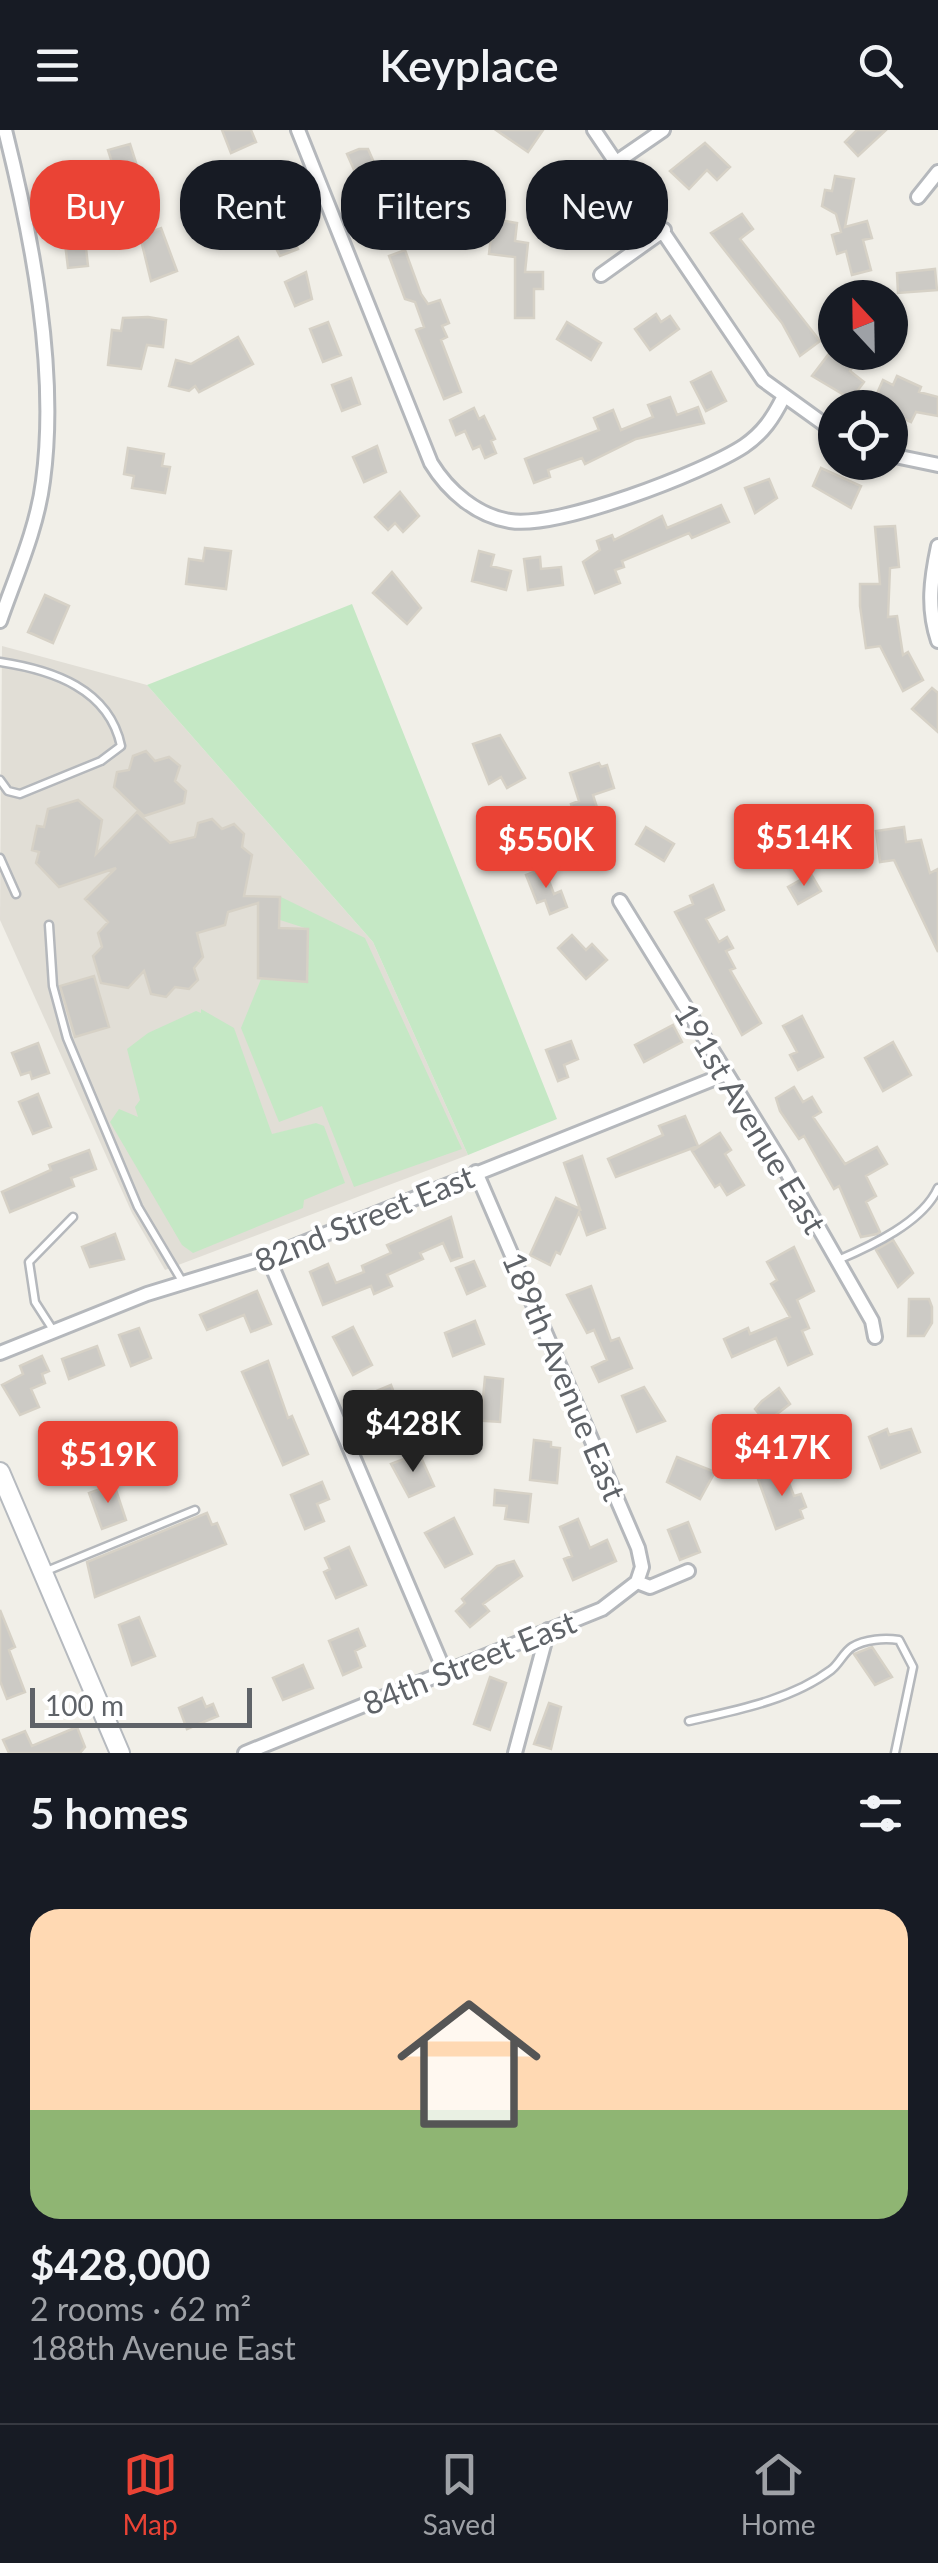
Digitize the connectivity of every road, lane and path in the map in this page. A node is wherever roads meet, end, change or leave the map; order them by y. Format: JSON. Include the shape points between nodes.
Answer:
{"nodes":[{"id":1,"x":5,"y":130,"type":"edge"},
{"id":2,"x":298,"y":130,"type":"edge"},
{"id":3,"x":594,"y":130,"type":"edge"},
{"id":4,"x":663,"y":130,"type":"edge"},
{"id":5,"x":618,"y":160,"type":"joint"},
{"id":6,"x":938,"y":172,"type":"edge"},
{"id":7,"x":918,"y":197,"type":"dead end"},
{"id":8,"x":668,"y":236,"type":"edge"},
{"id":9,"x":637,"y":250,"type":"edge"},
{"id":10,"x":601,"y":276,"type":"dead end"},
{"id":11,"x":784,"y":398,"type":"junction"},
{"id":12,"x":818,"y":421,"type":"edge"},
{"id":13,"x":908,"y":459,"type":"edge"},
{"id":14,"x":938,"y":465,"type":"edge"},
{"id":15,"x":938,"y":546,"type":"edge"},
{"id":16,"x":0,"y":621,"type":"edge"},
{"id":17,"x":938,"y":641,"type":"edge"},
{"id":18,"x":0,"y":662,"type":"edge"},
{"id":19,"x":0,"y":780,"type":"edge"},
{"id":20,"x":0,"y":858,"type":"edge"},
{"id":21,"x":16,"y":894,"type":"dead end"},
{"id":22,"x":620,"y":902,"type":"dead end"},
{"id":23,"x":49,"y":925,"type":"dead end"},
{"id":24,"x":726,"y":1074,"type":"junction"},
{"id":25,"x":476,"y":1172,"type":"junction"},
{"id":26,"x":938,"y":1188,"type":"edge"},
{"id":27,"x":73,"y":1217,"type":"dead end"},
{"id":28,"x":268,"y":1257,"type":"junction"},
{"id":29,"x":836,"y":1260,"type":"junction"},
{"id":30,"x":183,"y":1282,"type":"junction"},
{"id":31,"x":54,"y":1331,"type":"junction"},
{"id":32,"x":875,"y":1337,"type":"dead end"},
{"id":33,"x":0,"y":1353,"type":"edge"},
{"id":34,"x":0,"y":1472,"type":"edge"},
{"id":35,"x":195,"y":1510,"type":"dead end"},
{"id":36,"x":43,"y":1572,"type":"junction"},
{"id":37,"x":688,"y":1572,"type":"dead end"},
{"id":38,"x":637,"y":1582,"type":"junction"},
{"id":39,"x":548,"y":1630,"type":"junction"},
{"id":40,"x":444,"y":1670,"type":"junction"},
{"id":41,"x":689,"y":1722,"type":"dead end"},
{"id":42,"x":120,"y":1753,"type":"edge"},
{"id":43,"x":245,"y":1753,"type":"edge"},
{"id":44,"x":515,"y":1753,"type":"edge"},
{"id":45,"x":895,"y":1753,"type":"edge"}],
"edges":[{"from":1,"to":16,"type":"street","via":[[35,280],[47,434],[35,520]]},
{"from":2,"to":11,"type":"street","via":[[431,464],[483,511],[542,522],[611,502],[742,448],[773,419]]},
{"from":3,"to":5,"type":"street"},
{"from":4,"to":5,"type":"street"},
{"from":6,"to":7,"type":"street"},
{"from":8,"to":11,"type":"street","via":[[754,369]]},
{"from":9,"to":10,"type":"street"},
{"from":11,"to":12,"type":"street"},
{"from":13,"to":14,"type":"street"},
{"from":15,"to":17,"type":"street","via":[[930,589]]},
{"from":18,"to":19,"type":"lane","via":[[36,667],[100,700],[116,720],[121,746],[20,794]]},
{"from":20,"to":21,"type":"lane"},
{"from":22,"to":24,"type":"street","name":"191st Avenue East"},
{"from":23,"to":30,"type":"lane","via":[[52,986],[67,1038],[138,1207]]},
{"from":24,"to":25,"type":"street","name":"82nd Street East"},
{"from":24,"to":29,"type":"street","name":"191st Avenue East"},
{"from":25,"to":28,"type":"street","name":"82nd Street East"},
{"from":25,"to":38,"type":"street","name":"189th Avenue East","via":[[638,1548]]},
{"from":26,"to":29,"type":"lane","via":[[906,1221]]},
{"from":27,"to":31,"type":"lane","via":[[29,1262],[35,1302]]},
{"from":28,"to":30,"type":"street","name":"82nd Street East"},
{"from":28,"to":40,"type":"street"},
{"from":29,"to":32,"type":"street","name":"191st Avenue East"},
{"from":30,"to":31,"type":"street","name":"82nd Street East"},
{"from":31,"to":33,"type":"street","name":"82nd Street East"},
{"from":34,"to":36,"type":"street"},
{"from":35,"to":36,"type":"lane"},
{"from":36,"to":42,"type":"street"},
{"from":37,"to":38,"type":"street","name":"84th Street East","via":[[650,1587]]},
{"from":38,"to":39,"type":"street","name":"84th Street East","via":[[617,1602]]},
{"from":39,"to":40,"type":"street","name":"84th Street East"},
{"from":39,"to":44,"type":"street"},
{"from":40,"to":43,"type":"street","name":"84th Street East"},
{"from":41,"to":45,"type":"lane","via":[[806,1685],[834,1669],[851,1648],[887,1638],[899,1640],[914,1667]]}]}
